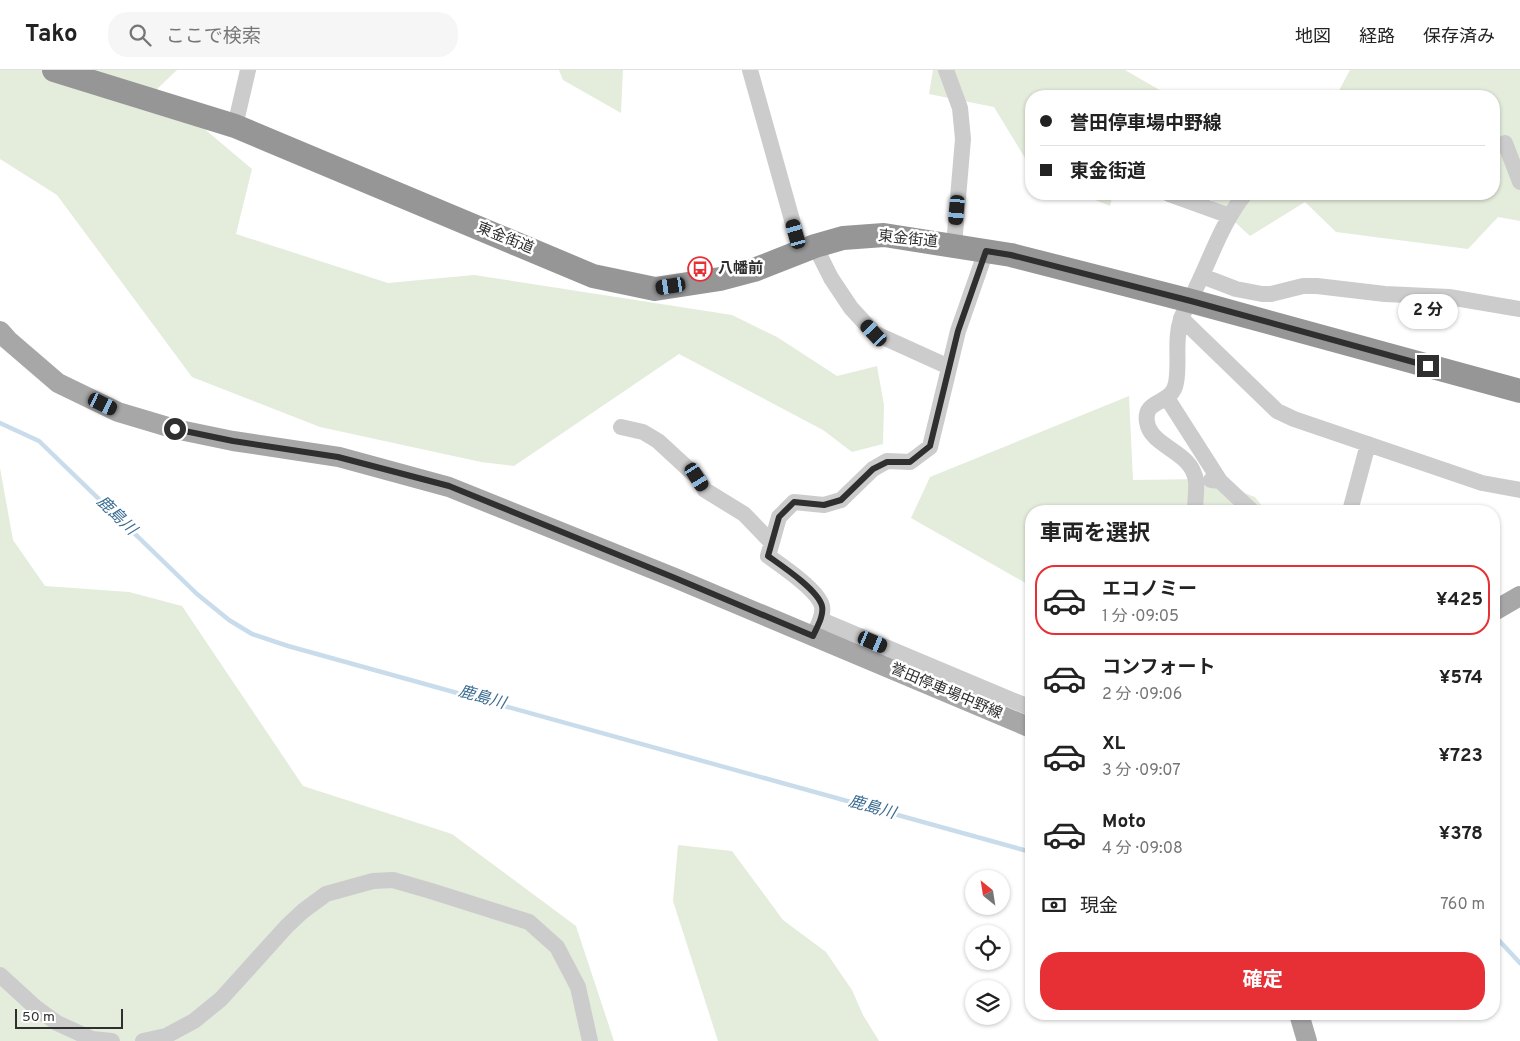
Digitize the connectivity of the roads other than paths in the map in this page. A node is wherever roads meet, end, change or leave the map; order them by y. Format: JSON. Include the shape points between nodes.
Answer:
{"nodes":[{"id":1,"x":54,"y":70,"type":"edge"},
{"id":2,"x":248,"y":70,"type":"edge"},
{"id":3,"x":750,"y":70,"type":"edge"},
{"id":4,"x":946,"y":70,"type":"edge"},
{"id":5,"x":235,"y":126,"type":"junction"},
{"id":6,"x":1505,"y":143,"type":"dead end"},
{"id":7,"x":1520,"y":182,"type":"edge"},
{"id":8,"x":1186,"y":200,"type":"edge"},
{"id":9,"x":1241,"y":200,"type":"edge"},
{"id":10,"x":1230,"y":216,"type":"junction"},
{"id":11,"x":954,"y":246,"type":"junction"},
{"id":12,"x":808,"y":249,"type":"junction"},
{"id":13,"x":986,"y":251,"type":"junction"},
{"id":14,"x":1202,"y":276,"type":"junction"},
{"id":15,"x":1186,"y":309,"type":"junction"},
{"id":16,"x":1520,"y":309,"type":"edge"},
{"id":17,"x":0,"y":331,"type":"edge"},
{"id":18,"x":949,"y":367,"type":"junction"},
{"id":19,"x":1520,"y":391,"type":"edge"},
{"id":20,"x":1167,"y":398,"type":"junction"},
{"id":21,"x":621,"y":427,"type":"dead end"},
{"id":22,"x":1368,"y":444,"type":"junction"},
{"id":23,"x":1196,"y":480,"type":"junction"},
{"id":24,"x":1220,"y":481,"type":"junction"},
{"id":25,"x":1520,"y":490,"type":"edge"},
{"id":26,"x":1195,"y":505,"type":"edge"},
{"id":27,"x":1246,"y":505,"type":"edge"},
{"id":28,"x":1352,"y":505,"type":"edge"},
{"id":29,"x":772,"y":542,"type":"junction"},
{"id":30,"x":1520,"y":596,"type":"edge"},
{"id":31,"x":1500,"y":608,"type":"edge"},
{"id":32,"x":817,"y":628,"type":"junction"},
{"id":33,"x":1025,"y":706,"type":"edge"},
{"id":34,"x":1025,"y":725,"type":"edge"},
{"id":35,"x":0,"y":975,"type":"edge"},
{"id":36,"x":1300,"y":1020,"type":"edge"},
{"id":37,"x":112,"y":1041,"type":"edge"},
{"id":38,"x":143,"y":1041,"type":"edge"},
{"id":39,"x":590,"y":1041,"type":"edge"},
{"id":40,"x":1307,"y":1041,"type":"edge"}],
"edges":[{"from":1,"to":5,"type":"highway","name":"東金街道"},
{"from":2,"to":5,"type":"street"},
{"from":3,"to":12,"type":"street"},
{"from":4,"to":11,"type":"street","via":[[960,108],[963,139]]},
{"from":5,"to":12,"type":"highway","name":"東金街道","via":[[602,278],[655,289],[720,279]]},
{"from":6,"to":7,"type":"street"},
{"from":8,"to":10,"type":"street"},
{"from":9,"to":10,"type":"street"},
{"from":10,"to":14,"type":"street"},
{"from":11,"to":12,"type":"highway","name":"東金街道","via":[[884,235],[843,238]]},
{"from":11,"to":13,"type":"highway","name":"東金街道"},
{"from":12,"to":18,"type":"street","via":[[851,308],[874,333]]},
{"from":13,"to":15,"type":"highway","name":"東金街道","via":[[1011,255]]},
{"from":13,"to":18,"type":"street"},
{"from":14,"to":15,"type":"street"},
{"from":14,"to":16,"type":"street","via":[[1236,289],[1262,294],[1317,286],[1449,297]]},
{"from":15,"to":19,"type":"highway","name":"東金街道"},
{"from":15,"to":20,"type":"street","via":[[1177,337],[1176,382],[1173,393]]},
{"from":15,"to":22,"type":"street","via":[[1277,410]]},
{"from":17,"to":32,"type":"main road","name":"誉田停車場中野線","via":[[58,383],[118,412],[175,429],[338,457],[449,486],[675,578]]},
{"from":18,"to":29,"type":"street","via":[[930,446],[910,462],[887,462],[873,469],[841,500],[824,505],[794,502],[779,517]]},
{"from":20,"to":23,"type":"street","via":[[1147,411],[1149,429],[1184,457]]},
{"from":20,"to":24,"type":"street"},
{"from":21,"to":29,"type":"street","via":[[643,432],[658,441],[692,472],[705,490],[744,514]]},
{"from":22,"to":25,"type":"street","via":[[1482,483]]},
{"from":22,"to":28,"type":"street"},
{"from":23,"to":24,"type":"street"},
{"from":23,"to":26,"type":"street"},
{"from":24,"to":27,"type":"street"},
{"from":29,"to":32,"type":"street","via":[[768,556],[812,591],[822,606]]},
{"from":30,"to":31,"type":"main road"},
{"from":32,"to":33,"type":"street"},
{"from":32,"to":34,"type":"main road","name":"誉田停車場中野線"},
{"from":35,"to":37,"type":"street","via":[[57,1023],[92,1038]]},
{"from":36,"to":40,"type":"main road"},
{"from":38,"to":39,"type":"street","via":[[166,1036],[194,1021],[303,910],[326,894],[373,881],[393,880],[529,922],[557,947],[578,986]]}]}
